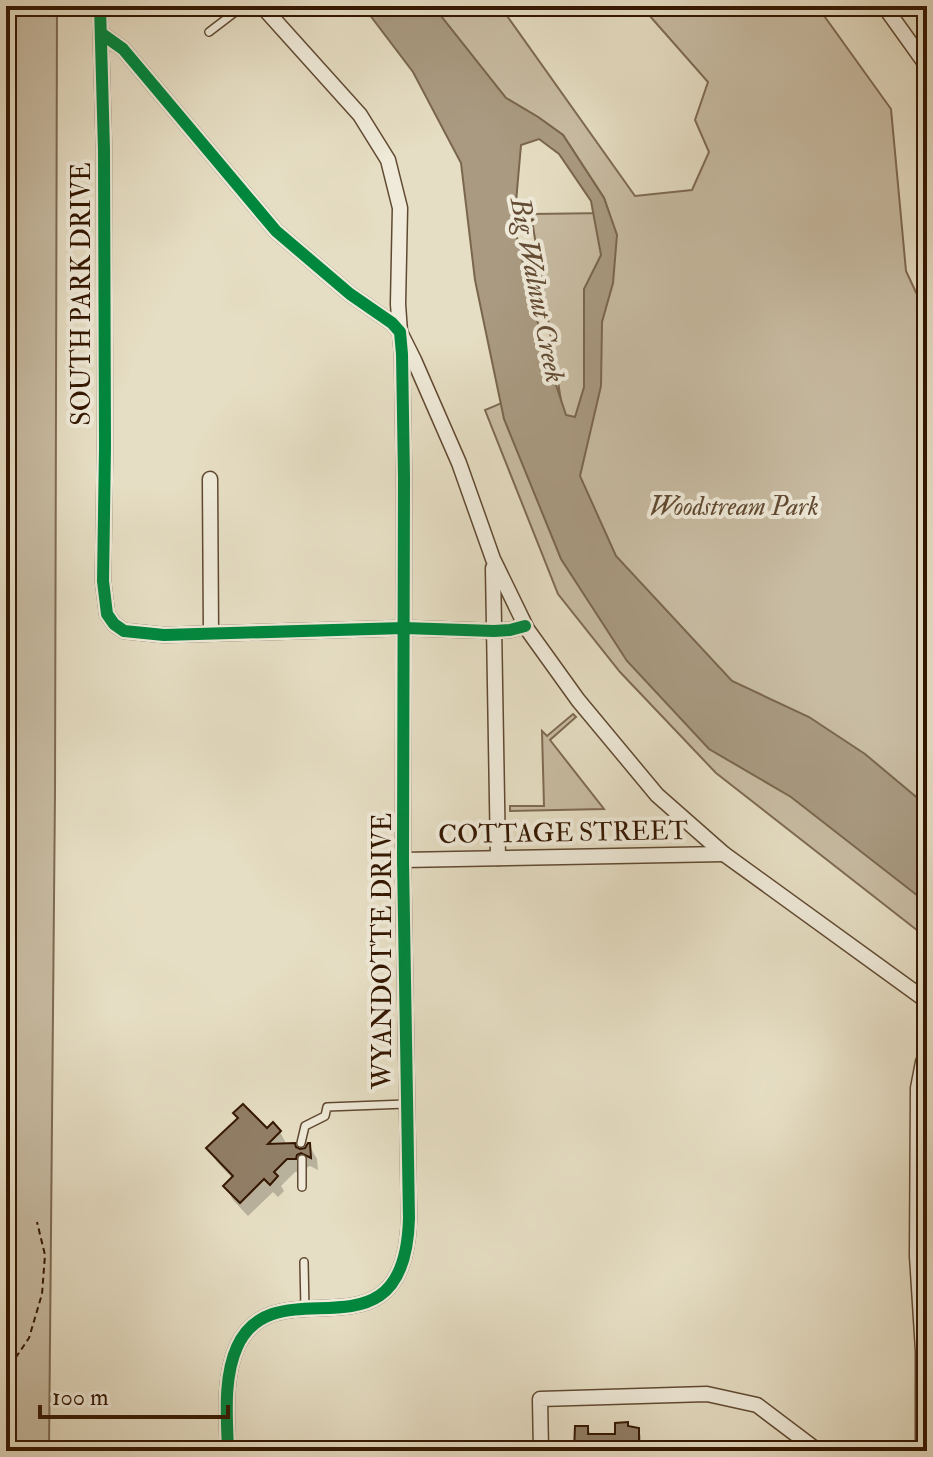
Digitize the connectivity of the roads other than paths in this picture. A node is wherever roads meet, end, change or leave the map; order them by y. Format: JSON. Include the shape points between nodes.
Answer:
{"nodes":[{"id":1,"x":100,"y":6,"type":"edge"},
{"id":2,"x":243,"y":6,"type":"edge"},
{"id":3,"x":262,"y":6,"type":"edge"},
{"id":4,"x":884,"y":6,"type":"edge"},
{"id":5,"x":209,"y":32,"type":"dead end"},
{"id":6,"x":102,"y":34,"type":"junction"},
{"id":7,"x":927,"y":66,"type":"edge"},
{"id":8,"x":400,"y":332,"type":"junction"},
{"id":9,"x":210,"y":479,"type":"dead end"},
{"id":10,"x":493,"y":559,"type":"junction"},
{"id":11,"x":525,"y":626,"type":"junction"},
{"id":12,"x":404,"y":628,"type":"junction"},
{"id":13,"x":494,"y":631,"type":"junction"},
{"id":14,"x":211,"y":633,"type":"junction"},
{"id":15,"x":724,"y":854,"type":"junction"},
{"id":16,"x":498,"y":858,"type":"junction"},
{"id":17,"x":403,"y":860,"type":"junction"},
{"id":18,"x":927,"y":1001,"type":"edge"},
{"id":19,"x":927,"y":1056,"type":"edge"},
{"id":20,"x":406,"y":1104,"type":"junction"},
{"id":21,"x":301,"y":1143,"type":"dead end"},
{"id":22,"x":302,"y":1159,"type":"dead end"},
{"id":23,"x":302,"y":1187,"type":"dead end"},
{"id":24,"x":304,"y":1262,"type":"dead end"},
{"id":25,"x":305,"y":1309,"type":"junction"},
{"id":26,"x":228,"y":1451,"type":"edge"},
{"id":27,"x":541,"y":1451,"type":"edge"},
{"id":28,"x":818,"y":1451,"type":"edge"},
{"id":29,"x":923,"y":1451,"type":"edge"}],
"edges":[{"from":1,"to":6,"type":"street","name":"SOUTH PARK DRIVE"},
{"from":2,"to":5,"type":"lane"},
{"from":3,"to":8,"type":"street","name":"WYANDOTTE DRIVE","via":[[360,115],[388,160],[400,208]]},
{"from":4,"to":7,"type":"street"},
{"from":6,"to":8,"type":"street","via":[[123,49],[276,231]]},
{"from":6,"to":14,"type":"street","name":"SOUTH PARK DRIVE","via":[[107,614],[124,631]]},
{"from":8,"to":10,"type":"street","via":[[459,463]]},
{"from":8,"to":12,"type":"street","name":"WYANDOTTE DRIVE"},
{"from":9,"to":14,"type":"street"},
{"from":10,"to":11,"type":"street"},
{"from":10,"to":13,"type":"street"},
{"from":11,"to":13,"type":"street","name":"SOUTH PARK DRIVE"},
{"from":11,"to":15,"type":"street","via":[[657,795]]},
{"from":12,"to":13,"type":"street","name":"SOUTH PARK DRIVE"},
{"from":12,"to":14,"type":"street","name":"SOUTH PARK DRIVE"},
{"from":12,"to":17,"type":"street","name":"WYANDOTTE DRIVE"},
{"from":13,"to":16,"type":"street"},
{"from":15,"to":16,"type":"street","name":"COTTAGE STREET"},
{"from":15,"to":18,"type":"street"},
{"from":16,"to":17,"type":"street","name":"COTTAGE STREET"},
{"from":17,"to":20,"type":"street","name":"WYANDOTTE DRIVE"},
{"from":19,"to":29,"type":"street","via":[[918,1088]]},
{"from":20,"to":21,"type":"lane","via":[[327,1107],[325,1116],[305,1126]]},
{"from":20,"to":25,"type":"street","name":"WYANDOTTE DRIVE","via":[[408,1228],[400,1269],[374,1299],[337,1309]]},
{"from":22,"to":23,"type":"lane"},
{"from":24,"to":25,"type":"lane"},
{"from":25,"to":26,"type":"street","name":"WYANDOTTE DRIVE","via":[[261,1319],[237,1345],[227,1401]]},
{"from":27,"to":28,"type":"street","via":[[540,1399],[707,1394],[757,1405]]}]}
